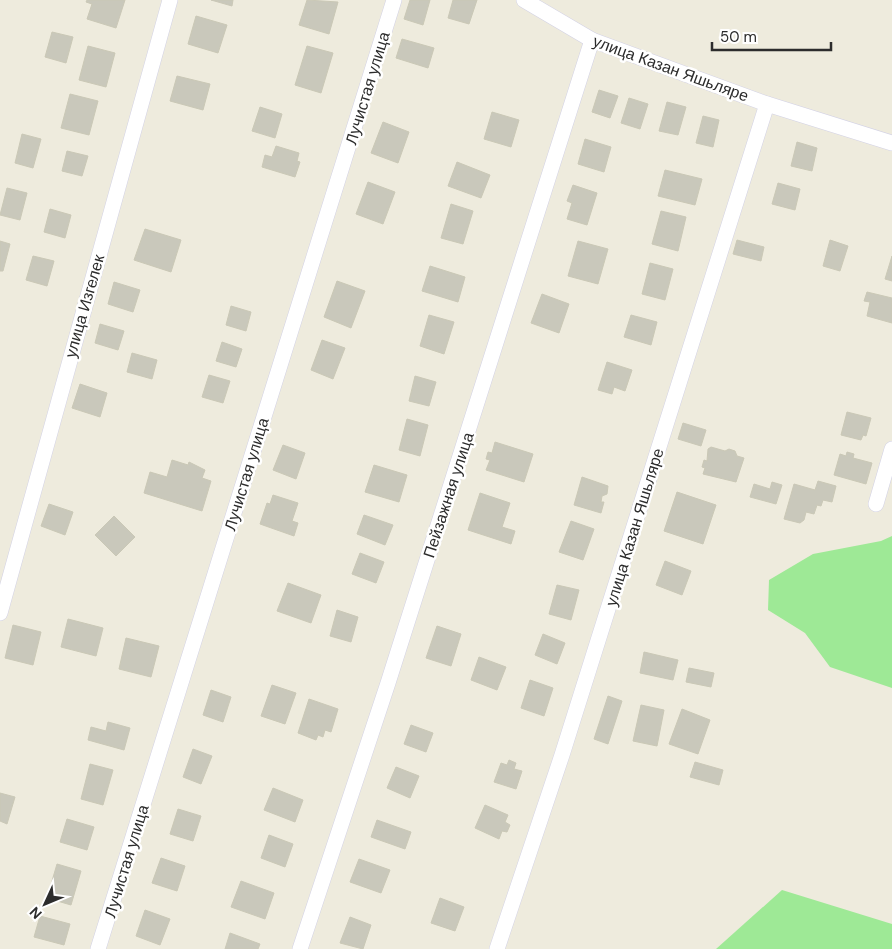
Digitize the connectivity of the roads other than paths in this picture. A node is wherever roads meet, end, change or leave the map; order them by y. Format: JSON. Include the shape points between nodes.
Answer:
{"nodes":[{"id":1,"x":170,"y":0,"type":"edge"},
{"id":2,"x":394,"y":0,"type":"edge"},
{"id":3,"x":524,"y":0,"type":"edge"},
{"id":4,"x":592,"y":40,"type":"junction"},
{"id":5,"x":767,"y":104,"type":"junction"},
{"id":6,"x":892,"y":143,"type":"edge"},
{"id":7,"x":892,"y":448,"type":"edge"},
{"id":8,"x":876,"y":504,"type":"dead end"},
{"id":9,"x":0,"y":613,"type":"edge"},
{"id":10,"x":98,"y":949,"type":"edge"},
{"id":11,"x":300,"y":949,"type":"edge"},
{"id":12,"x":497,"y":949,"type":"edge"}],
"edges":[{"from":1,"to":9,"type":"street","name":"улица Изгелек"},
{"from":2,"to":10,"type":"street","name":"Лучистая улица"},
{"from":3,"to":4,"type":"street","name":"улица Казан Яшьляре"},
{"from":4,"to":5,"type":"street","name":"улица Казан Яшьляре"},
{"from":4,"to":11,"type":"street","name":"Пейзажная улица"},
{"from":5,"to":6,"type":"street","name":"улица Казан Яшьляре"},
{"from":5,"to":12,"type":"street","name":"улица Казан Яшьляре","via":[[562,755]]},
{"from":7,"to":8,"type":"street"}]}
